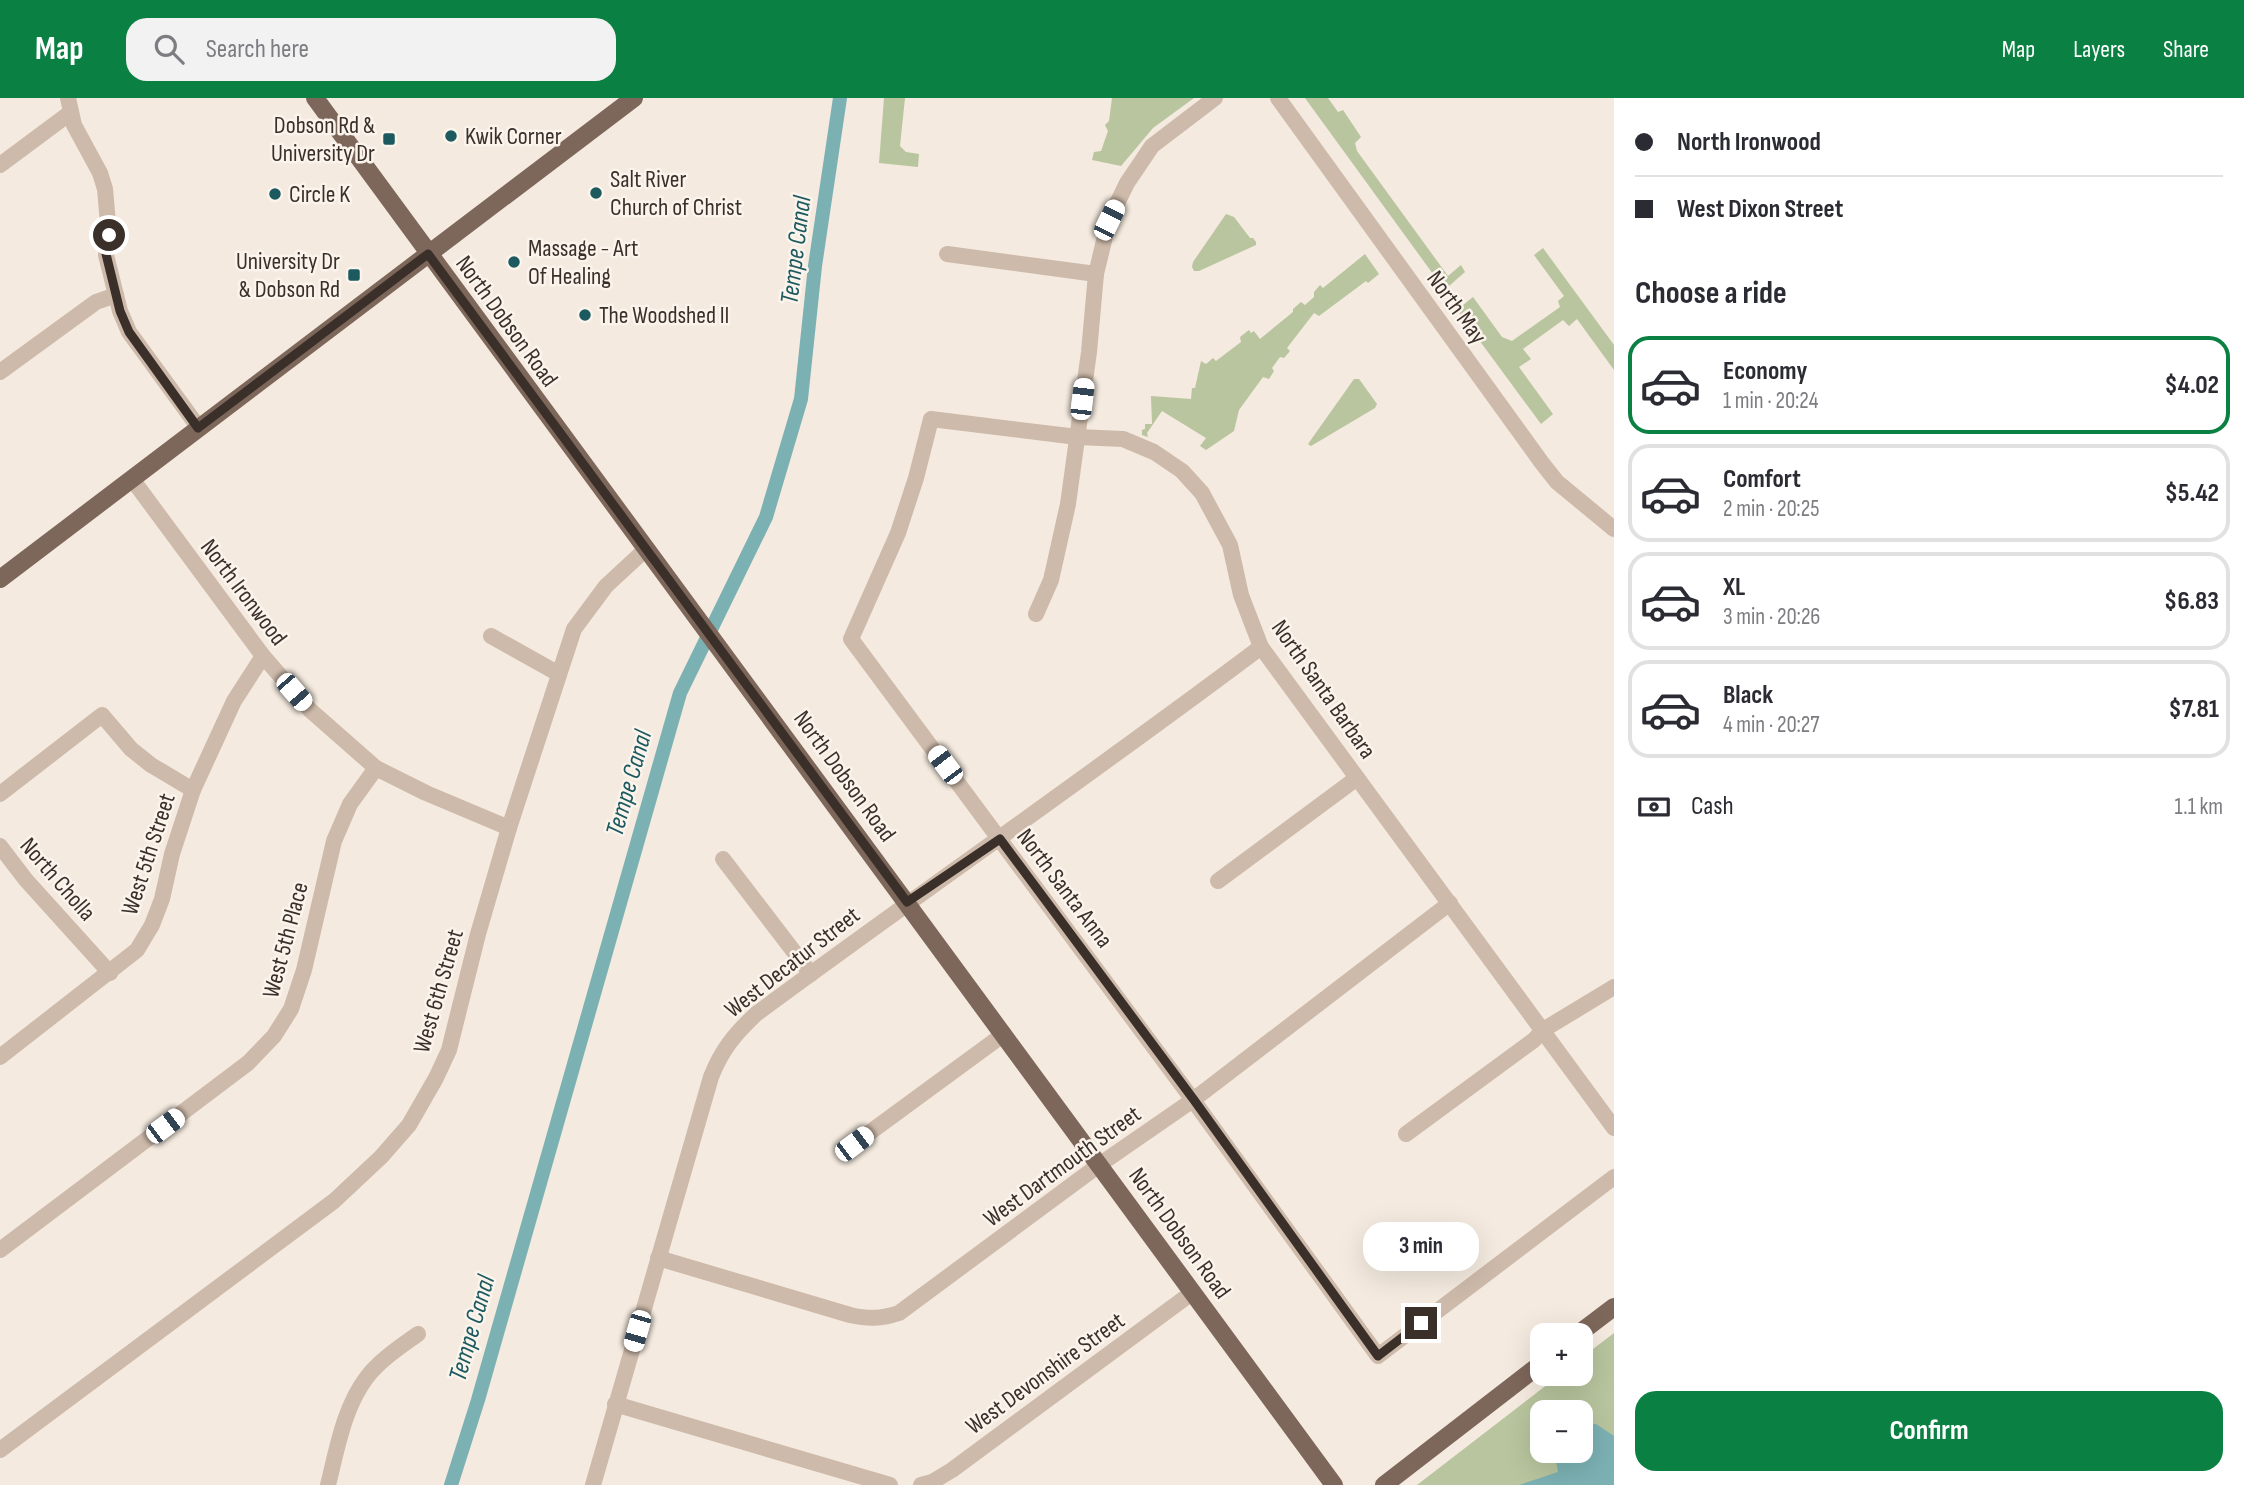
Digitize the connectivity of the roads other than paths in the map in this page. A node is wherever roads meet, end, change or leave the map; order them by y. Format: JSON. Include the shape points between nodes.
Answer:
{"nodes":[{"id":1,"x":314,"y":98,"type":"edge"},
{"id":2,"x":634,"y":98,"type":"edge"},
{"id":3,"x":1215,"y":98,"type":"edge"},
{"id":4,"x":1278,"y":98,"type":"edge"},
{"id":5,"x":69,"y":105,"type":"edge"},
{"id":6,"x":0,"y":165,"type":"edge"},
{"id":7,"x":428,"y":254,"type":"junction"},
{"id":8,"x":947,"y":254,"type":"dead end"},
{"id":9,"x":1096,"y":274,"type":"junction"},
{"id":10,"x":116,"y":295,"type":"junction"},
{"id":11,"x":0,"y":372,"type":"edge"},
{"id":12,"x":931,"y":419,"type":"joint"},
{"id":13,"x":198,"y":428,"type":"junction"},
{"id":14,"x":1077,"y":437,"type":"junction"},
{"id":15,"x":132,"y":479,"type":"junction"},
{"id":16,"x":1614,"y":529,"type":"edge"},
{"id":17,"x":646,"y":549,"type":"junction"},
{"id":18,"x":0,"y":579,"type":"edge"},
{"id":19,"x":1036,"y":614,"type":"dead end"},
{"id":20,"x":491,"y":636,"type":"dead end"},
{"id":21,"x":1261,"y":647,"type":"junction"},
{"id":22,"x":263,"y":656,"type":"junction"},
{"id":23,"x":559,"y":674,"type":"junction"},
{"id":24,"x":376,"y":768,"type":"junction"},
{"id":25,"x":1357,"y":778,"type":"junction"},
{"id":26,"x":193,"y":790,"type":"junction"},
{"id":27,"x":0,"y":794,"type":"edge"},
{"id":28,"x":509,"y":828,"type":"junction"},
{"id":29,"x":1000,"y":839,"type":"junction"},
{"id":30,"x":0,"y":846,"type":"edge"},
{"id":31,"x":723,"y":859,"type":"dead end"},
{"id":32,"x":1218,"y":881,"type":"dead end"},
{"id":33,"x":907,"y":902,"type":"junction"},
{"id":34,"x":1450,"y":903,"type":"junction"},
{"id":35,"x":110,"y":973,"type":"junction"},
{"id":36,"x":811,"y":974,"type":"junction"},
{"id":37,"x":1614,"y":987,"type":"edge"},
{"id":38,"x":1543,"y":1030,"type":"junction"},
{"id":39,"x":1004,"y":1034,"type":"junction"},
{"id":40,"x":0,"y":1057,"type":"edge"},
{"id":41,"x":1194,"y":1100,"type":"junction"},
{"id":42,"x":1614,"y":1128,"type":"edge"},
{"id":43,"x":1406,"y":1133,"type":"dead end"},
{"id":44,"x":854,"y":1144,"type":"dead end"},
{"id":45,"x":1099,"y":1164,"type":"junction"},
{"id":46,"x":1614,"y":1177,"type":"edge"},
{"id":47,"x":0,"y":1250,"type":"edge"},
{"id":48,"x":658,"y":1258,"type":"junction"},
{"id":49,"x":1193,"y":1292,"type":"junction"},
{"id":50,"x":1614,"y":1307,"type":"edge"},
{"id":51,"x":1593,"y":1323,"type":"edge"},
{"id":52,"x":418,"y":1334,"type":"dead end"},
{"id":53,"x":1530,"y":1372,"type":"edge"},
{"id":54,"x":615,"y":1404,"type":"junction"},
{"id":55,"x":0,"y":1450,"type":"edge"},
{"id":56,"x":328,"y":1485,"type":"edge"},
{"id":57,"x":593,"y":1485,"type":"edge"},
{"id":58,"x":890,"y":1485,"type":"edge"},
{"id":59,"x":921,"y":1485,"type":"edge"},
{"id":60,"x":1334,"y":1485,"type":"edge"},
{"id":61,"x":1384,"y":1485,"type":"edge"}],
"edges":[{"from":1,"to":7,"type":"main road","name":"North Dobson Road"},
{"from":2,"to":7,"type":"main road"},
{"from":3,"to":9,"type":"street","via":[[1152,146],[1109,220]]},
{"from":4,"to":16,"type":"street","name":"North May","via":[[1542,463],[1557,482]]},
{"from":5,"to":6,"type":"street"},
{"from":5,"to":10,"type":"street","via":[[104,189],[109,235],[106,254]]},
{"from":7,"to":13,"type":"main road"},
{"from":7,"to":17,"type":"main road","name":"North Dobson Road"},
{"from":8,"to":9,"type":"street"},
{"from":9,"to":14,"type":"street"},
{"from":10,"to":11,"type":"street","via":[[96,302]]},
{"from":10,"to":13,"type":"street","via":[[129,332]]},
{"from":12,"to":14,"type":"street","name":"North Santa Barbara"},
{"from":12,"to":29,"type":"street","name":"North Santa Anna","via":[[898,533],[851,639]]},
{"from":13,"to":15,"type":"main road"},
{"from":14,"to":19,"type":"street","via":[[1060,542]]},
{"from":14,"to":21,"type":"street","name":"North Santa Barbara","via":[[1123,439],[1154,452],[1182,471],[1202,493],[1230,545],[1241,595]]},
{"from":15,"to":18,"type":"main road"},
{"from":15,"to":22,"type":"street","name":"North Ironwood"},
{"from":17,"to":23,"type":"street","name":"West 6th Street","via":[[587,609],[574,629]]},
{"from":17,"to":33,"type":"main road","name":"North Dobson Road"},
{"from":20,"to":23,"type":"street"},
{"from":21,"to":25,"type":"street","name":"North Santa Barbara"},
{"from":21,"to":29,"type":"street","name":"West Decatur Street"},
{"from":22,"to":24,"type":"street","name":"North Ironwood","via":[[310,710]]},
{"from":22,"to":26,"type":"street","name":"West 5th Street","via":[[229,710]]},
{"from":23,"to":28,"type":"street","name":"West 6th Street"},
{"from":24,"to":28,"type":"street","name":"North Ironwood"},
{"from":24,"to":47,"type":"street","name":"West 5th Place","via":[[351,804],[334,841],[304,970],[292,1009],[274,1037],[248,1063]]},
{"from":25,"to":32,"type":"street"},
{"from":25,"to":34,"type":"street","name":"North Santa Barbara"},
{"from":26,"to":27,"type":"street","via":[[131,749],[102,715]]},
{"from":26,"to":35,"type":"street","name":"West 5th Street","via":[[152,925],[137,950]]},
{"from":28,"to":55,"type":"street","name":"West 6th Street","via":[[449,1050],[409,1125],[334,1201]]},
{"from":29,"to":33,"type":"street","name":"West Decatur Street"},
{"from":29,"to":41,"type":"street","name":"North Santa Anna"},
{"from":30,"to":35,"type":"street","name":"North Cholla"},
{"from":31,"to":36,"type":"street"},
{"from":33,"to":36,"type":"street","name":"West Decatur Street"},
{"from":33,"to":39,"type":"main road","name":"North Dobson Road"},
{"from":34,"to":38,"type":"street","name":"North Santa Barbara"},
{"from":34,"to":41,"type":"street","name":"West Dartmouth Street"},
{"from":35,"to":40,"type":"street","name":"West 5th Street"},
{"from":36,"to":48,"type":"street","name":"West Decatur Street","via":[[756,1014],[718,1058]]},
{"from":37,"to":38,"type":"street"},
{"from":38,"to":42,"type":"street","name":"North Santa Barbara"},
{"from":38,"to":43,"type":"street"},
{"from":39,"to":44,"type":"street"},
{"from":39,"to":45,"type":"main road","name":"North Dobson Road"},
{"from":41,"to":45,"type":"street","name":"West Dartmouth Street"},
{"from":41,"to":46,"type":"street","name":"North Santa Anna","via":[[1378,1356]]},
{"from":45,"to":48,"type":"street","name":"West Dartmouth Street","via":[[916,1302],[884,1319],[850,1315]]},
{"from":45,"to":49,"type":"main road","name":"North Dobson Road"},
{"from":48,"to":54,"type":"street","name":"West Decatur Street"},
{"from":49,"to":59,"type":"street","name":"West Devonshire Street","via":[[952,1470]]},
{"from":49,"to":60,"type":"main road","name":"North Dobson Road"},
{"from":50,"to":51,"type":"main road"},
{"from":52,"to":56,"type":"street","via":[[386,1358],[355,1395]]},
{"from":53,"to":61,"type":"main road"},
{"from":54,"to":57,"type":"street","name":"West Decatur Street"},
{"from":54,"to":58,"type":"street"}]}
